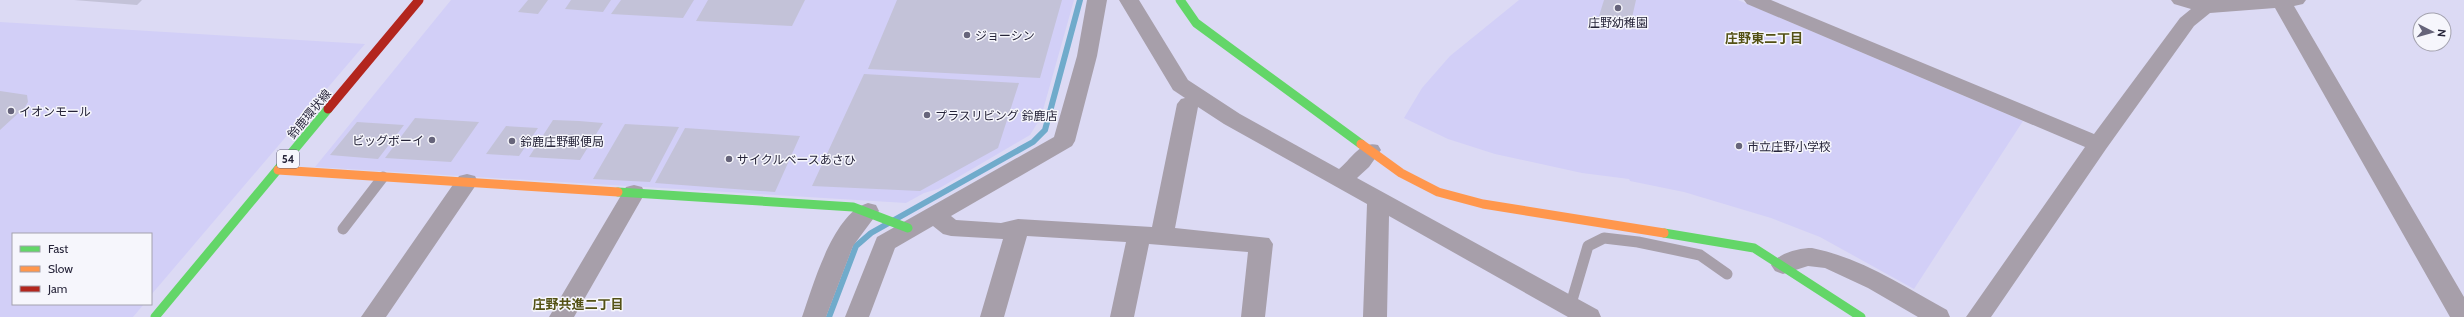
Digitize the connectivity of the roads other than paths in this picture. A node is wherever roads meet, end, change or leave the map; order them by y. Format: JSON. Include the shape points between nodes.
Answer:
{"nodes":[{"id":1,"x":419,"y":0,"type":"edge"},
{"id":2,"x":1097,"y":0,"type":"edge"},
{"id":3,"x":1129,"y":0,"type":"edge"},
{"id":4,"x":1180,"y":0,"type":"edge"},
{"id":5,"x":1754,"y":0,"type":"edge"},
{"id":6,"x":2181,"y":0,"type":"edge"},
{"id":7,"x":2288,"y":0,"type":"edge"},
{"id":8,"x":2205,"y":7,"type":"junction"},
{"id":9,"x":1188,"y":104,"type":"dead end"},
{"id":10,"x":2098,"y":144,"type":"junction"},
{"id":11,"x":1370,"y":150,"type":"junction"},
{"id":12,"x":278,"y":170,"type":"junction"},
{"id":13,"x":383,"y":177,"type":"junction"},
{"id":14,"x":1342,"y":179,"type":"junction"},
{"id":15,"x":467,"y":182,"type":"junction"},
{"id":16,"x":634,"y":193,"type":"junction"},
{"id":17,"x":1378,"y":200,"type":"junction"},
{"id":18,"x":868,"y":211,"type":"junction"},
{"id":19,"x":933,"y":214,"type":"junction"},
{"id":20,"x":1018,"y":226,"type":"junction"},
{"id":21,"x":908,"y":228,"type":"junction"},
{"id":22,"x":343,"y":229,"type":"dead end"},
{"id":23,"x":1139,"y":235,"type":"junction"},
{"id":24,"x":1162,"y":236,"type":"junction"},
{"id":25,"x":1791,"y":262,"type":"junction"},
{"id":26,"x":1726,"y":274,"type":"dead end"},
{"id":27,"x":1580,"y":312,"type":"edge"},
{"id":28,"x":155,"y":317,"type":"edge"},
{"id":29,"x":373,"y":317,"type":"edge"},
{"id":30,"x":561,"y":317,"type":"edge"},
{"id":31,"x":814,"y":317,"type":"edge"},
{"id":32,"x":858,"y":317,"type":"edge"},
{"id":33,"x":992,"y":317,"type":"edge"},
{"id":34,"x":1122,"y":317,"type":"edge"},
{"id":35,"x":1253,"y":317,"type":"edge"},
{"id":36,"x":1375,"y":317,"type":"edge"},
{"id":37,"x":1861,"y":317,"type":"edge"},
{"id":38,"x":1938,"y":317,"type":"edge"},
{"id":39,"x":1978,"y":317,"type":"edge"},
{"id":40,"x":2463,"y":317,"type":"edge"}],
"edges":[{"from":1,"to":12,"type":"street","name":"鈴鹿環状線","number":"54"},
{"from":2,"to":19,"type":"street","via":[[1087,56],[1064,141]]},
{"from":3,"to":14,"type":"street","via":[[1180,85],[1232,119]]},
{"from":4,"to":11,"type":"street","via":[[1196,23]]},
{"from":5,"to":10,"type":"street"},
{"from":6,"to":8,"type":"street"},
{"from":7,"to":8,"type":"street"},
{"from":7,"to":40,"type":"street"},
{"from":8,"to":10,"type":"street","via":[[2187,22]]},
{"from":9,"to":24,"type":"street"},
{"from":10,"to":39,"type":"street"},
{"from":11,"to":14,"type":"street"},
{"from":11,"to":25,"type":"street","via":[[1401,173],[1438,192],[1483,204],[1739,245]]},
{"from":12,"to":13,"type":"street"},
{"from":12,"to":28,"type":"street","name":"鈴鹿環状線","number":"54"},
{"from":13,"to":15,"type":"street"},
{"from":13,"to":22,"type":"lane"},
{"from":14,"to":17,"type":"street"},
{"from":15,"to":16,"type":"street"},
{"from":15,"to":29,"type":"street"},
{"from":16,"to":18,"type":"street","via":[[853,207]]},
{"from":16,"to":30,"type":"street"},
{"from":17,"to":27,"type":"street"},
{"from":17,"to":36,"type":"street"},
{"from":18,"to":21,"type":"street"},
{"from":18,"to":31,"type":"street","via":[[858,219],[842,246]]},
{"from":19,"to":20,"type":"street","via":[[951,228],[1000,231]]},
{"from":19,"to":21,"type":"street"},
{"from":20,"to":23,"type":"street"},
{"from":20,"to":33,"type":"street"},
{"from":21,"to":32,"type":"street","via":[[885,243]]},
{"from":23,"to":24,"type":"street"},
{"from":23,"to":34,"type":"street"},
{"from":24,"to":35,"type":"street","via":[[1261,244]]},
{"from":25,"to":37,"type":"street"},
{"from":25,"to":38,"type":"street","via":[[1811,257],[1834,262]]},
{"from":26,"to":27,"type":"lane","via":[[1700,255],[1604,238],[1588,246]]}]}
